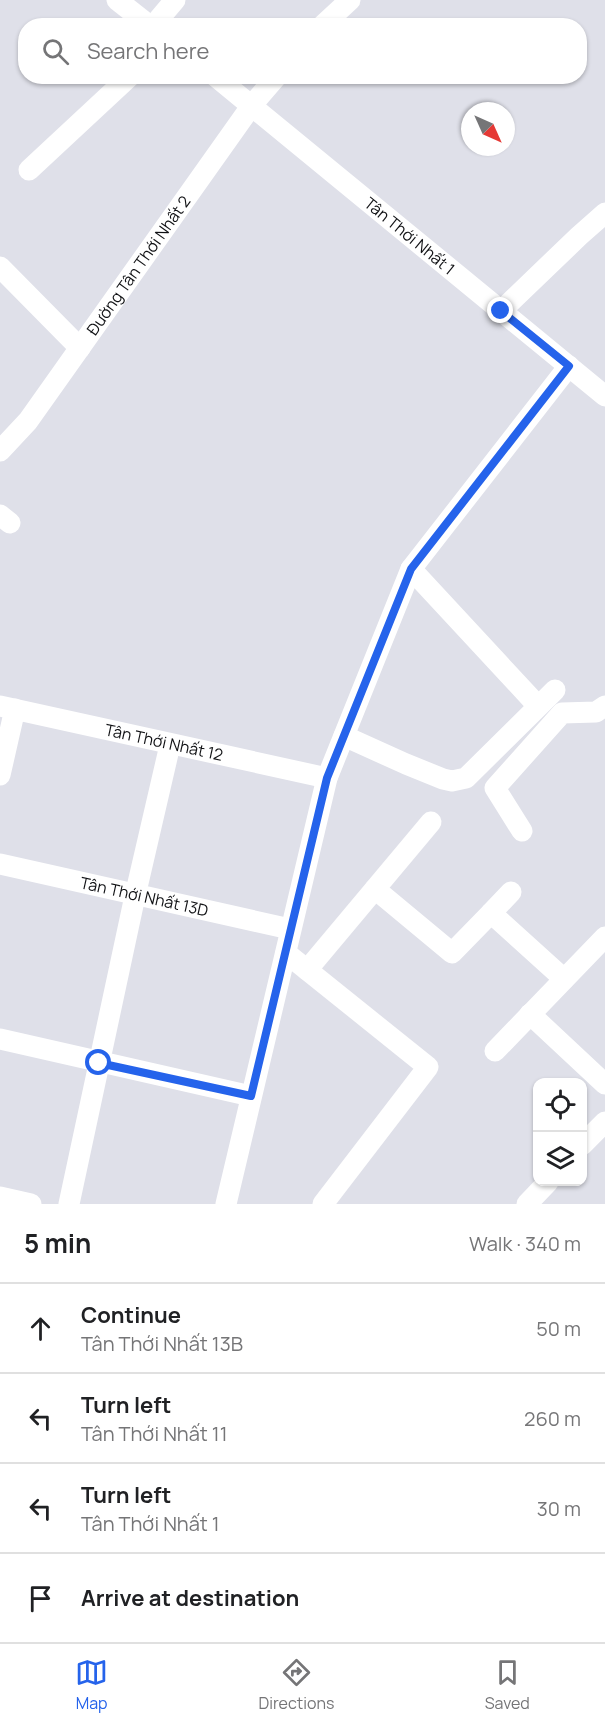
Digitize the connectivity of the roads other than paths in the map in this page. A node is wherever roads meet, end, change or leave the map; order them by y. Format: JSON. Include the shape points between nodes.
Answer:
{"nodes":[{"id":1,"x":117,"y":0,"type":"edge"},
{"id":2,"x":175,"y":0,"type":"edge"},
{"id":3,"x":350,"y":0,"type":"edge"},
{"id":4,"x":141,"y":18,"type":"edge"},
{"id":5,"x":158,"y":18,"type":"edge"},
{"id":6,"x":330,"y":18,"type":"edge"},
{"id":7,"x":121,"y":84,"type":"edge"},
{"id":8,"x":225,"y":84,"type":"edge"},
{"id":9,"x":270,"y":84,"type":"edge"},
{"id":10,"x":252,"y":105,"type":"junction"},
{"id":11,"x":29,"y":170,"type":"dead end"},
{"id":12,"x":605,"y":213,"type":"edge"},
{"id":13,"x":0,"y":267,"type":"edge"},
{"id":14,"x":501,"y":311,"type":"junction"},
{"id":15,"x":80,"y":348,"type":"junction"},
{"id":16,"x":569,"y":366,"type":"junction"},
{"id":17,"x":605,"y":396,"type":"edge"},
{"id":18,"x":3,"y":443,"type":"edge"},
{"id":19,"x":411,"y":569,"type":"junction"},
{"id":20,"x":555,"y":690,"type":"dead end"},
{"id":21,"x":538,"y":706,"type":"junction"},
{"id":22,"x":605,"y":706,"type":"edge"},
{"id":23,"x":7,"y":708,"type":"edge"},
{"id":24,"x":344,"y":736,"type":"junction"},
{"id":25,"x":170,"y":745,"type":"junction"},
{"id":26,"x":0,"y":775,"type":"edge"},
{"id":27,"x":327,"y":778,"type":"junction"},
{"id":28,"x":431,"y":822,"type":"dead end"},
{"id":29,"x":522,"y":831,"type":"dead end"},
{"id":30,"x":0,"y":864,"type":"edge"},
{"id":31,"x":375,"y":889,"type":"junction"},
{"id":32,"x":511,"y":892,"type":"dead end"},
{"id":33,"x":135,"y":896,"type":"junction"},
{"id":34,"x":491,"y":913,"type":"junction"},
{"id":35,"x":290,"y":929,"type":"junction"},
{"id":36,"x":605,"y":937,"type":"edge"},
{"id":37,"x":286,"y":953,"type":"junction"},
{"id":38,"x":307,"y":970,"type":"junction"},
{"id":39,"x":564,"y":979,"type":"junction"},
{"id":40,"x":530,"y":1014,"type":"junction"},
{"id":41,"x":0,"y":1039,"type":"edge"},
{"id":42,"x":495,"y":1051,"type":"dead end"},
{"id":43,"x":99,"y":1063,"type":"junction"},
{"id":44,"x":605,"y":1084,"type":"edge"},
{"id":45,"x":251,"y":1096,"type":"junction"},
{"id":46,"x":605,"y":1122,"type":"edge"},
{"id":47,"x":587,"y":1140,"type":"edge"},
{"id":48,"x":544,"y":1186,"type":"edge"},
{"id":49,"x":0,"y":1197,"type":"edge"},
{"id":50,"x":229,"y":1203,"type":"edge"},
{"id":51,"x":31,"y":1204,"type":"edge"},
{"id":52,"x":69,"y":1204,"type":"edge"},
{"id":53,"x":323,"y":1204,"type":"edge"},
{"id":54,"x":527,"y":1204,"type":"edge"}],
"edges":[{"from":1,"to":4,"type":"street"},
{"from":2,"to":5,"type":"street"},
{"from":3,"to":6,"type":"street"},
{"from":7,"to":11,"type":"street"},
{"from":8,"to":10,"type":"street","name":"Tân Thới Nhất 1"},
{"from":9,"to":10,"type":"street","name":"Đường Tân Thới Nhất 2"},
{"from":10,"to":14,"type":"street","name":"Tân Thới Nhất 1"},
{"from":10,"to":15,"type":"street","name":"Đường Tân Thới Nhất 2"},
{"from":12,"to":14,"type":"street"},
{"from":13,"to":15,"type":"street"},
{"from":14,"to":16,"type":"street","name":"Tân Thới Nhất 1"},
{"from":15,"to":18,"type":"street","name":"Đường Tân Thới Nhất 2","via":[[28,421]]},
{"from":16,"to":17,"type":"street","name":"Tân Thới Nhất 1"},
{"from":16,"to":19,"type":"street"},
{"from":19,"to":21,"type":"street"},
{"from":19,"to":24,"type":"street"},
{"from":20,"to":21,"type":"street"},
{"from":21,"to":24,"type":"street","via":[[459,780],[443,779]]},
{"from":22,"to":29,"type":"street","via":[[596,712],[562,713],[495,788]]},
{"from":23,"to":25,"type":"street","name":"Tân Thới Nhất 12"},
{"from":23,"to":26,"type":"street"},
{"from":24,"to":27,"type":"street"},
{"from":25,"to":27,"type":"street","name":"Tân Thới Nhất 12"},
{"from":25,"to":33,"type":"street"},
{"from":27,"to":35,"type":"street"},
{"from":28,"to":31,"type":"street"},
{"from":30,"to":33,"type":"street","name":"Tân Thới Nhất 13D"},
{"from":31,"to":34,"type":"street","via":[[452,953]]},
{"from":31,"to":38,"type":"street"},
{"from":32,"to":34,"type":"street"},
{"from":33,"to":35,"type":"street","name":"Tân Thới Nhất 13D"},
{"from":33,"to":43,"type":"street"},
{"from":34,"to":39,"type":"street"},
{"from":35,"to":37,"type":"street"},
{"from":36,"to":39,"type":"street"},
{"from":37,"to":38,"type":"street"},
{"from":37,"to":45,"type":"street"},
{"from":38,"to":53,"type":"street","via":[[428,1067]]},
{"from":39,"to":40,"type":"street"},
{"from":40,"to":42,"type":"street"},
{"from":40,"to":44,"type":"street"},
{"from":41,"to":43,"type":"street"},
{"from":43,"to":45,"type":"street"},
{"from":43,"to":52,"type":"street"},
{"from":45,"to":50,"type":"street"},
{"from":46,"to":47,"type":"street"},
{"from":48,"to":54,"type":"street"},
{"from":49,"to":51,"type":"street"}]}
